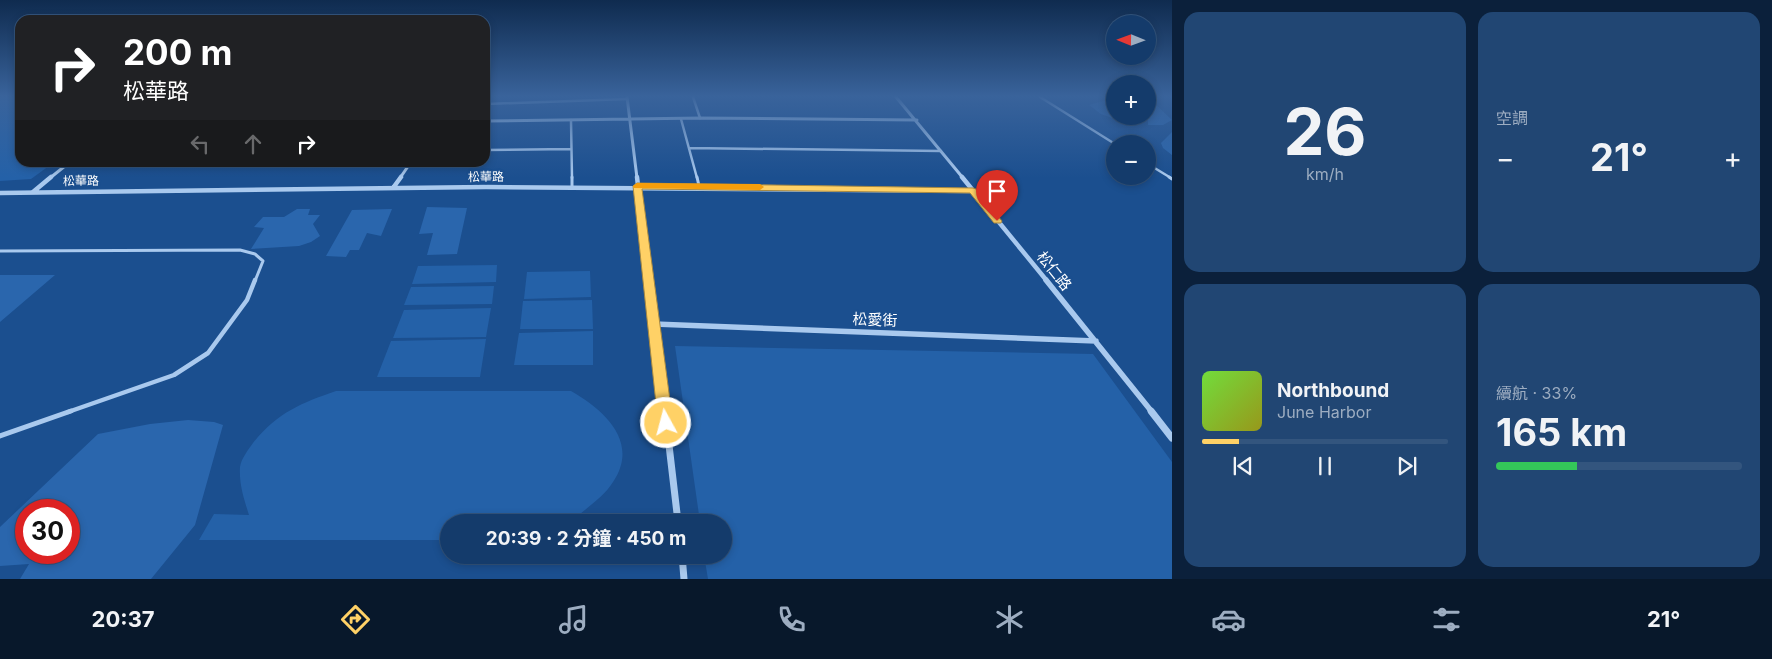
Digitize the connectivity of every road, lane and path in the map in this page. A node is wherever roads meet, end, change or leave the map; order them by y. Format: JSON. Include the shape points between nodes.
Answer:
{"nodes":[{"id":1,"x":571,"y":124,"type":"edge"},
{"id":2,"x":630,"y":124,"type":"edge"},
{"id":3,"x":683,"y":124,"type":"edge"},
{"id":4,"x":920,"y":124,"type":"edge"},
{"id":5,"x":1083,"y":124,"type":"edge"},
{"id":6,"x":1106,"y":138,"type":"edge"},
{"id":7,"x":689,"y":148,"type":"junction"},
{"id":8,"x":571,"y":149,"type":"junction"},
{"id":9,"x":490,"y":150,"type":"edge"},
{"id":10,"x":941,"y":151,"type":"junction"},
{"id":11,"x":64,"y":167,"type":"edge"},
{"id":12,"x":408,"y":167,"type":"edge"},
{"id":13,"x":1156,"y":169,"type":"edge"},
{"id":14,"x":1172,"y":179,"type":"edge"},
{"id":15,"x":572,"y":186,"type":"junction"},
{"id":16,"x":637,"y":186,"type":"junction"},
{"id":17,"x":699,"y":186,"type":"junction"},
{"id":18,"x":393,"y":188,"type":"junction"},
{"id":19,"x":973,"y":191,"type":"junction"},
{"id":20,"x":32,"y":192,"type":"junction"},
{"id":21,"x":0,"y":193,"type":"edge"},
{"id":22,"x":0,"y":251,"type":"edge"},
{"id":23,"x":654,"y":324,"type":"junction"},
{"id":24,"x":1096,"y":341,"type":"junction"},
{"id":25,"x":0,"y":436,"type":"edge"},
{"id":26,"x":1172,"y":438,"type":"edge"},
{"id":27,"x":677,"y":514,"type":"edge"},
{"id":28,"x":683,"y":564,"type":"edge"},
{"id":29,"x":684,"y":579,"type":"edge"}],
"edges":[{"from":1,"to":8,"type":"lane"},
{"from":2,"to":16,"type":"street"},
{"from":3,"to":7,"type":"lane"},
{"from":4,"to":10,"type":"street","name":"松仁路"},
{"from":5,"to":6,"type":"lane"},
{"from":7,"to":10,"type":"lane"},
{"from":7,"to":17,"type":"lane"},
{"from":8,"to":9,"type":"lane"},
{"from":8,"to":15,"type":"lane"},
{"from":10,"to":19,"type":"street","name":"松仁路"},
{"from":11,"to":20,"type":"street"},
{"from":12,"to":18,"type":"street"},
{"from":13,"to":14,"type":"lane"},
{"from":15,"to":16,"type":"street","name":"松華路"},
{"from":15,"to":18,"type":"street","name":"松華路"},
{"from":16,"to":17,"type":"street","name":"松華路"},
{"from":16,"to":23,"type":"street"},
{"from":17,"to":19,"type":"street","name":"松華路"},
{"from":18,"to":20,"type":"street","name":"松華路"},
{"from":19,"to":24,"type":"street","name":"松仁路"},
{"from":20,"to":21,"type":"street","name":"松華路"},
{"from":22,"to":25,"type":"lane","via":[[240,250],[255,254],[263,261],[247,300],[208,353],[174,375]]},
{"from":23,"to":24,"type":"street","name":"松愛街"},
{"from":23,"to":27,"type":"street"},
{"from":24,"to":26,"type":"street","name":"松仁路"},
{"from":28,"to":29,"type":"street"}]}
